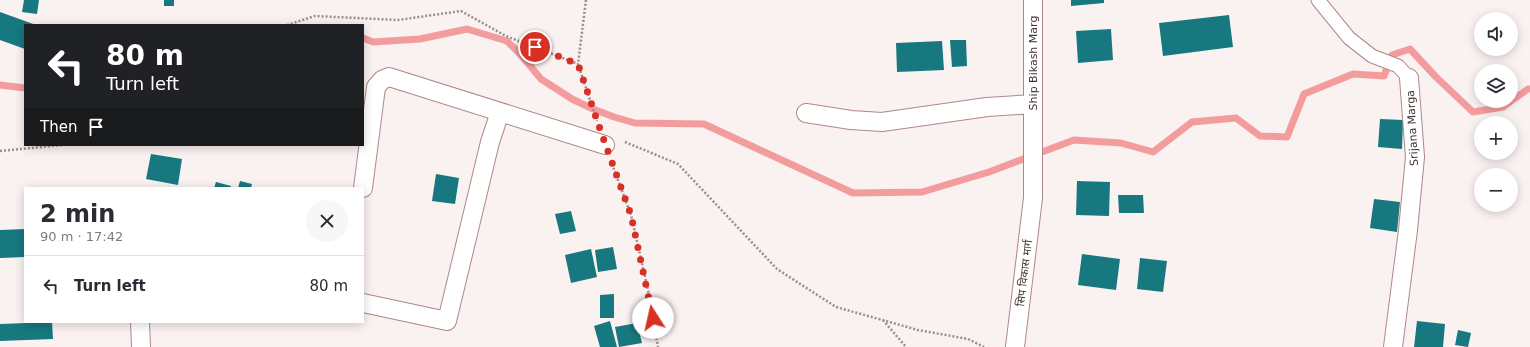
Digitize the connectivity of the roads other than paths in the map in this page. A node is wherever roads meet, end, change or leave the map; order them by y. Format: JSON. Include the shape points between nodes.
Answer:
{"nodes":[{"id":1,"x":1033,"y":0,"type":"edge"},
{"id":2,"x":1318,"y":0,"type":"edge"},
{"id":3,"x":1409,"y":78,"type":"joint"},
{"id":4,"x":1033,"y":104,"type":"junction"},
{"id":5,"x":500,"y":112,"type":"junction"},
{"id":6,"x":806,"y":113,"type":"dead end"},
{"id":7,"x":614,"y":143,"type":"road end"},
{"id":8,"x":362,"y":187,"type":"edge"},
{"id":9,"x":1033,"y":198,"type":"joint"},
{"id":10,"x":364,"y":303,"type":"edge"},
{"id":11,"x":140,"y":323,"type":"edge"},
{"id":12,"x":141,"y":347,"type":"edge"},
{"id":13,"x":1015,"y":347,"type":"edge"},
{"id":14,"x":1392,"y":347,"type":"edge"}],
"edges":[{"from":1,"to":4,"type":"street","name":"Ship Bikash Marg"},
{"from":2,"to":3,"type":"street","name":"Srijana Marga","via":[[1349,38],[1372,56],[1398,66]]},
{"from":3,"to":14,"type":"street","name":"Srijana Marga","via":[[1415,157]]},
{"from":4,"to":6,"type":"street","via":[[882,122]]},
{"from":4,"to":9,"type":"street","name":"Ship Bikash Marg"},
{"from":5,"to":7,"type":"street"},
{"from":5,"to":8,"type":"street","via":[[389,77],[382,80],[376,87]]},
{"from":5,"to":10,"type":"street","via":[[490,142],[447,321]]},
{"from":9,"to":13,"type":"street","name":"सिप विकास मार्ग"},
{"from":11,"to":12,"type":"street"}]}
